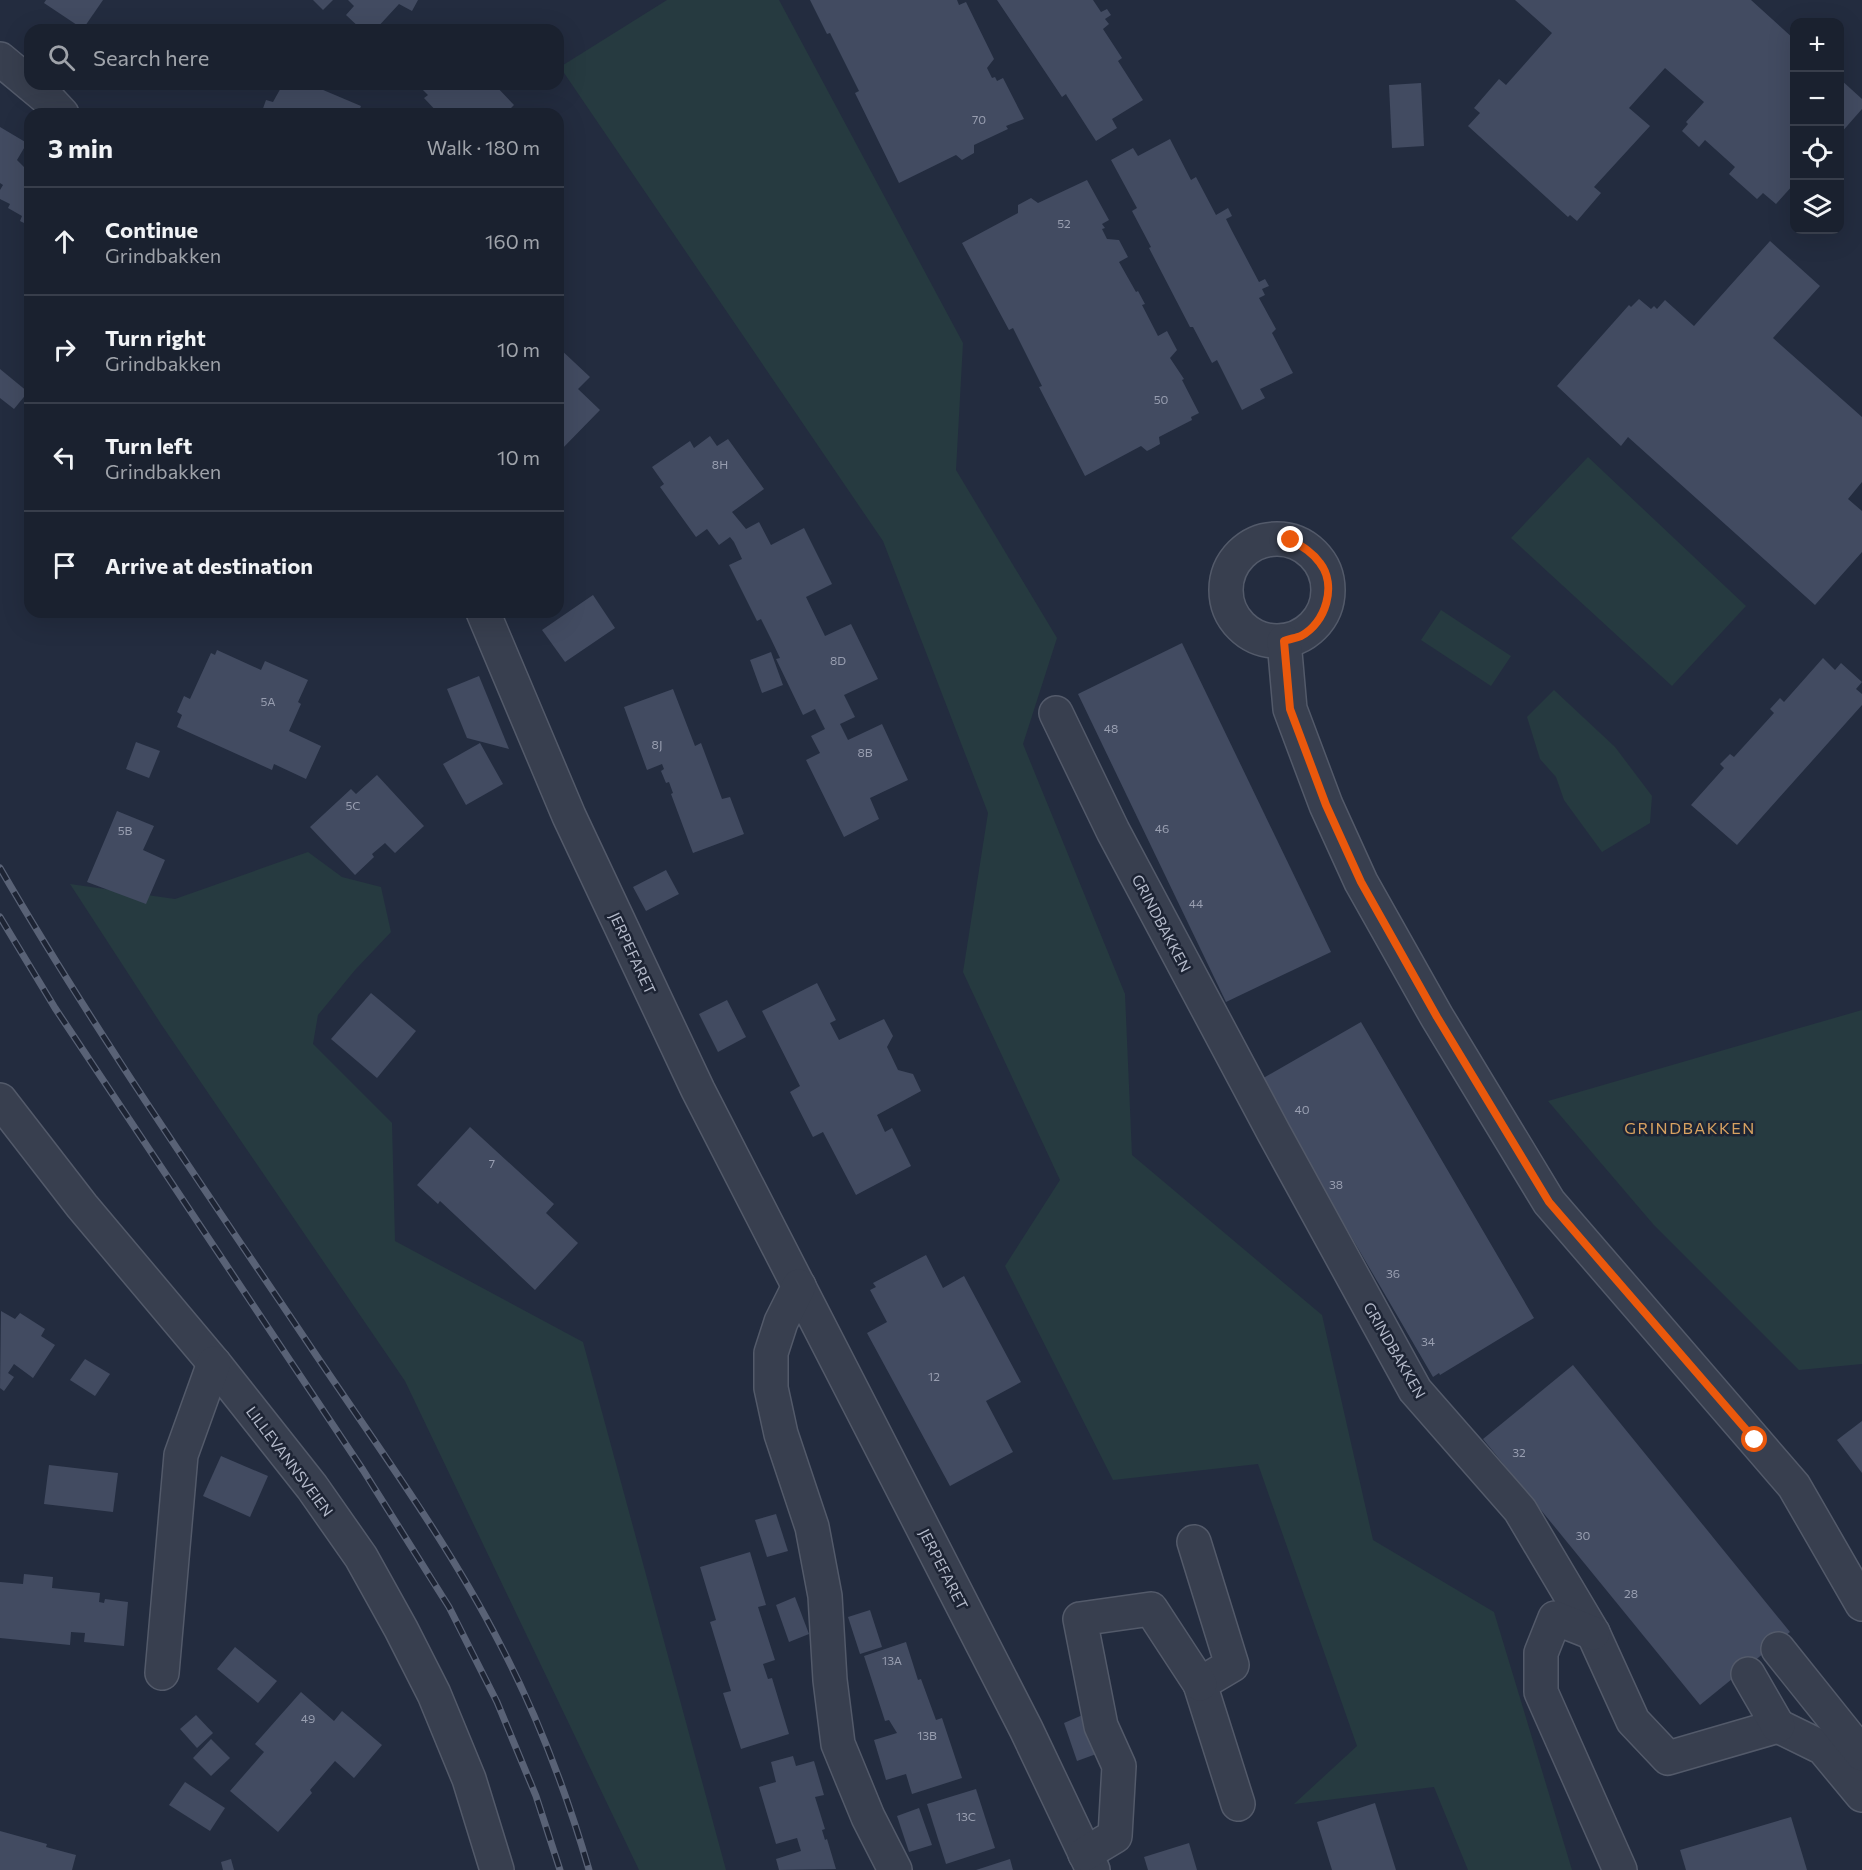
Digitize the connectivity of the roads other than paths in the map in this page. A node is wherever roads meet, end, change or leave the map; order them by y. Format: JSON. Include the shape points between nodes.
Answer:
{"nodes":[{"id":1,"x":0,"y":59,"type":"edge"},
{"id":2,"x":24,"y":79,"type":"edge"},
{"id":3,"x":37,"y":90,"type":"edge"},
{"id":4,"x":56,"y":108,"type":"edge"},
{"id":5,"x":486,"y":618,"type":"edge"},
{"id":6,"x":1284,"y":641,"type":"dead end"},
{"id":7,"x":1056,"y":713,"type":"dead end"},
{"id":8,"x":0,"y":1100,"type":"edge"},
{"id":9,"x":799,"y":1286,"type":"junction"},
{"id":10,"x":214,"y":1363,"type":"junction"},
{"id":11,"x":1194,"y":1542,"type":"dead end"},
{"id":12,"x":1862,"y":1604,"type":"edge"},
{"id":13,"x":1593,"y":1633,"type":"junction"},
{"id":14,"x":1778,"y":1649,"type":"dead end"},
{"id":15,"x":162,"y":1673,"type":"dead end"},
{"id":16,"x":1748,"y":1674,"type":"dead end"},
{"id":17,"x":1200,"y":1684,"type":"junction"},
{"id":18,"x":1778,"y":1726,"type":"junction"},
{"id":19,"x":1862,"y":1754,"type":"edge"},
{"id":20,"x":1862,"y":1795,"type":"edge"},
{"id":21,"x":1238,"y":1804,"type":"dead end"},
{"id":22,"x":1089,"y":1862,"type":"edge"},
{"id":23,"x":498,"y":1870,"type":"edge"},
{"id":24,"x":895,"y":1870,"type":"edge"},
{"id":25,"x":1620,"y":1870,"type":"edge"}],
"edges":[{"from":1,"to":2,"type":"street"},
{"from":3,"to":4,"type":"street"},
{"from":5,"to":9,"type":"street","name":"JERPEFARET","via":[[569,816],[698,1090]]},
{"from":6,"to":12,"type":"street","via":[[1290,709],[1326,805],[1361,882],[1442,1027],[1549,1202],[1794,1486]]},
{"from":7,"to":13,"type":"street","name":"GRINDBAKKEN","via":[[1113,831],[1415,1389],[1520,1510]]},
{"from":8,"to":10,"type":"street","name":"LILLEVANNSVEIEN","via":[[82,1206]]},
{"from":9,"to":22,"type":"street","name":"JERPEFARET","via":[[1021,1719]]},
{"from":9,"to":24,"type":"street","via":[[771,1353],[771,1388],[781,1434],[812,1527],[825,1596],[838,1744]]},
{"from":10,"to":15,"type":"street","via":[[181,1455]]},
{"from":10,"to":23,"type":"street","name":"LILLEVANNSVEIEN","via":[[361,1557],[434,1694],[469,1779]]},
{"from":11,"to":17,"type":"street","via":[[1232,1665]]},
{"from":13,"to":18,"type":"street","name":"GRINDBAKKEN","via":[[1633,1721],[1668,1758]]},
{"from":13,"to":25,"type":"street","via":[[1555,1618],[1541,1653],[1541,1692]]},
{"from":14,"to":19,"type":"street"},
{"from":16,"to":18,"type":"street"},
{"from":17,"to":21,"type":"street","name":"JERPEFARET"},
{"from":17,"to":22,"type":"street","name":"JERPEFARET","via":[[1151,1610],[1080,1619],[1101,1726],[1119,1766],[1115,1836]]},
{"from":18,"to":20,"type":"street","via":[[1823,1748]]}]}
